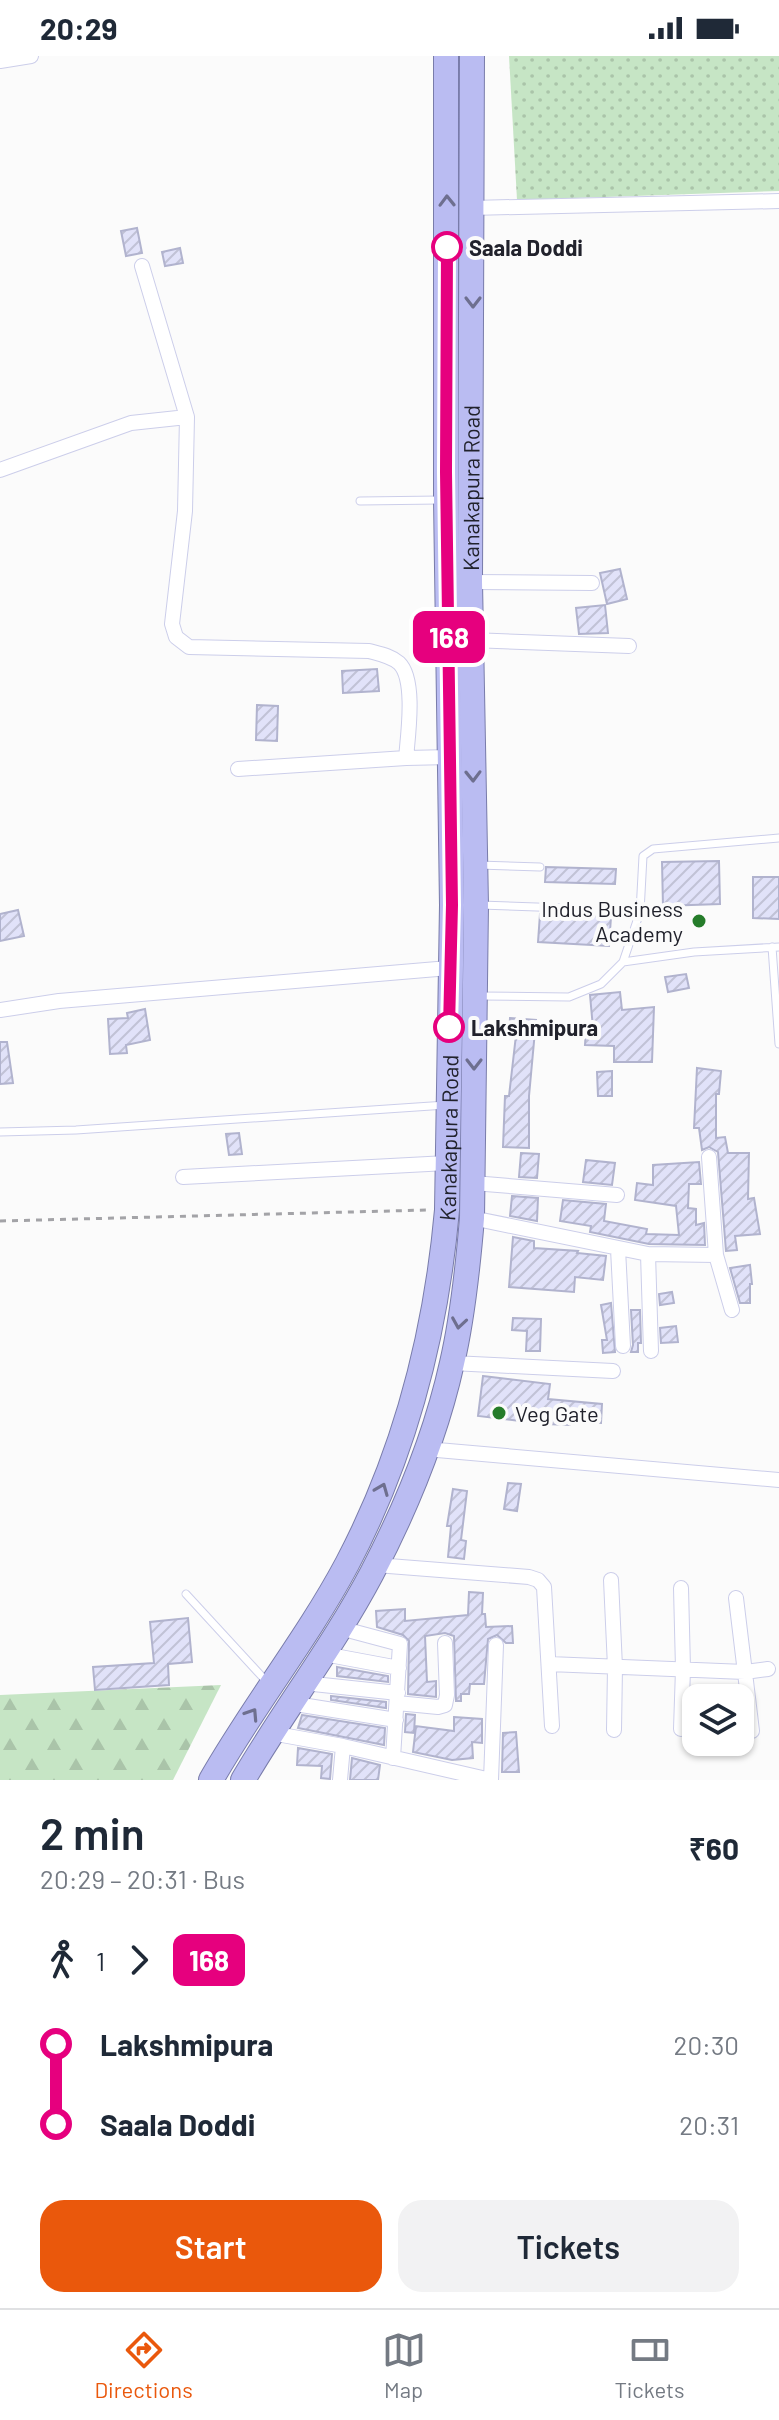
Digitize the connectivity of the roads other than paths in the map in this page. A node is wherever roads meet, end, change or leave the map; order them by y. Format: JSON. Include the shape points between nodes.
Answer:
{"nodes":[{"id":1,"x":31,"y":56,"type":"edge"},
{"id":2,"x":446,"y":56,"type":"edge"},
{"id":3,"x":472,"y":56,"type":"edge"},
{"id":4,"x":0,"y":61,"type":"edge"},
{"id":5,"x":779,"y":201,"type":"edge"},
{"id":6,"x":471,"y":208,"type":"junction"},
{"id":7,"x":142,"y":266,"type":"dead end"},
{"id":8,"x":187,"y":417,"type":"junction"},
{"id":9,"x":0,"y":470,"type":"edge"},
{"id":10,"x":446,"y":500,"type":"junction"},
{"id":11,"x":360,"y":501,"type":"dead end"},
{"id":12,"x":470,"y":582,"type":"junction"},
{"id":13,"x":592,"y":583,"type":"dead end"},
{"id":14,"x":471,"y":640,"type":"junction"},
{"id":15,"x":629,"y":646,"type":"dead end"},
{"id":16,"x":461,"y":698,"type":"junction"},
{"id":17,"x":450,"y":757,"type":"junction"},
{"id":18,"x":406,"y":758,"type":"junction"},
{"id":19,"x":238,"y":769,"type":"dead end"},
{"id":20,"x":779,"y":838,"type":"edge"},
{"id":21,"x":475,"y":865,"type":"junction"},
{"id":22,"x":540,"y":867,"type":"dead end"},
{"id":23,"x":476,"y":905,"type":"junction"},
{"id":24,"x":565,"y":908,"type":"dead end"},
{"id":25,"x":776,"y":947,"type":"edge"},
{"id":26,"x":623,"y":962,"type":"junction"},
{"id":27,"x":449,"y":968,"type":"junction"},
{"id":28,"x":474,"y":996,"type":"junction"},
{"id":29,"x":0,"y":1010,"type":"edge"},
{"id":30,"x":779,"y":1044,"type":"edge"},
{"id":31,"x":449,"y":1104,"type":"junction"},
{"id":32,"x":0,"y":1132,"type":"edge"},
{"id":33,"x":709,"y":1157,"type":"dead end"},
{"id":34,"x":447,"y":1163,"type":"junction"},
{"id":35,"x":183,"y":1177,"type":"dead end"},
{"id":36,"x":473,"y":1183,"type":"junction"},
{"id":37,"x":617,"y":1195,"type":"dead end"},
{"id":38,"x":472,"y":1218,"type":"junction"},
{"id":39,"x":618,"y":1249,"type":"junction"},
{"id":40,"x":648,"y":1254,"type":"junction"},
{"id":41,"x":716,"y":1255,"type":"junction"},
{"id":42,"x":732,"y":1310,"type":"dead end"},
{"id":43,"x":623,"y":1346,"type":"dead end"},
{"id":44,"x":651,"y":1351,"type":"dead end"},
{"id":45,"x":452,"y":1363,"type":"junction"},
{"id":46,"x":613,"y":1371,"type":"dead end"},
{"id":47,"x":426,"y":1449,"type":"junction"},
{"id":48,"x":779,"y":1480,"type":"edge"},
{"id":49,"x":376,"y":1565,"type":"junction"},
{"id":50,"x":611,"y":1580,"type":"dead end"},
{"id":51,"x":681,"y":1588,"type":"dead end"},
{"id":52,"x":186,"y":1594,"type":"dead end"},
{"id":53,"x":736,"y":1598,"type":"dead end"},
{"id":54,"x":340,"y":1628,"type":"junction"},
{"id":55,"x":445,"y":1643,"type":"dead end"},
{"id":56,"x":496,"y":1645,"type":"dead end"},
{"id":57,"x":324,"y":1654,"type":"junction"},
{"id":58,"x":549,"y":1664,"type":"junction"},
{"id":59,"x":615,"y":1667,"type":"junction"},
{"id":60,"x":399,"y":1668,"type":"junction"},
{"id":61,"x":683,"y":1669,"type":"junction"},
{"id":62,"x":768,"y":1669,"type":"dead end"},
{"id":63,"x":745,"y":1672,"type":"junction"},
{"id":64,"x":304,"y":1683,"type":"junction"},
{"id":65,"x":746,"y":1684,"type":"edge"},
{"id":66,"x":271,"y":1686,"type":"junction"},
{"id":67,"x":397,"y":1698,"type":"junction"},
{"id":68,"x":289,"y":1703,"type":"junction"},
{"id":69,"x":396,"y":1720,"type":"junction"},
{"id":70,"x":552,"y":1726,"type":"dead end"},
{"id":71,"x":681,"y":1729,"type":"dead end"},
{"id":72,"x":614,"y":1730,"type":"dead end"},
{"id":73,"x":271,"y":1733,"type":"junction"},
{"id":74,"x":343,"y":1746,"type":"junction"},
{"id":75,"x":393,"y":1758,"type":"junction"},
{"id":76,"x":227,"y":1778,"type":"edge"},
{"id":77,"x":340,"y":1780,"type":"edge"},
{"id":78,"x":491,"y":1780,"type":"edge"}],
"edges":[{"from":1,"to":4,"type":"street"},
{"from":10,"to":2,"type":"highway","name":"Kanakapura Road","one_way":true},
{"from":3,"to":6,"type":"highway","name":"Kanakapura Road"},
{"from":5,"to":6,"type":"street"},
{"from":6,"to":12,"type":"highway","name":"Kanakapura Road","one_way":true},
{"from":7,"to":8,"type":"street"},
{"from":8,"to":9,"type":"street","via":[[131,423]]},
{"from":8,"to":18,"type":"street","via":[[185,511],[172,624],[176,637],[189,647],[385,655],[408,676]]},
{"from":10,"to":11,"type":"lane"},
{"from":10,"to":16,"type":"highway","name":"Kanakapura Road"},
{"from":12,"to":13,"type":"street"},
{"from":12,"to":14,"type":"highway","name":"Kanakapura Road"},
{"from":14,"to":15,"type":"street"},
{"from":14,"to":16,"type":"highway","name":"Kanakapura Road"},
{"from":16,"to":17,"type":"highway","name":"Kanakapura Road"},
{"from":16,"to":21,"type":"highway","name":"Kanakapura Road","one_way":true},
{"from":17,"to":18,"type":"street"},
{"from":17,"to":27,"type":"highway","name":"Kanakapura Road"},
{"from":18,"to":19,"type":"street"},
{"from":20,"to":26,"type":"lane","via":[[653,849],[643,856],[640,912]]},
{"from":21,"to":22,"type":"lane"},
{"from":21,"to":23,"type":"highway","name":"Kanakapura Road"},
{"from":23,"to":24,"type":"lane"},
{"from":23,"to":28,"type":"highway","name":"Kanakapura Road"},
{"from":25,"to":26,"type":"lane"},
{"from":25,"to":30,"type":"lane"},
{"from":26,"to":28,"type":"lane","via":[[601,984],[569,997]]},
{"from":27,"to":29,"type":"street"},
{"from":27,"to":31,"type":"highway","name":"Kanakapura Road"},
{"from":28,"to":36,"type":"highway","name":"Kanakapura Road","one_way":true},
{"from":31,"to":32,"type":"lane"},
{"from":31,"to":34,"type":"highway","name":"Kanakapura Road"},
{"from":33,"to":41,"type":"street"},
{"from":34,"to":35,"type":"street"},
{"from":66,"to":34,"type":"highway","name":"Kanakapura Road","one_way":true,"via":[[346,1565],[397,1452],[424,1362],[443,1256]]},
{"from":36,"to":37,"type":"street"},
{"from":36,"to":38,"type":"highway","name":"Kanakapura Road"},
{"from":38,"to":39,"type":"street"},
{"from":38,"to":45,"type":"highway","name":"Kanakapura Road","one_way":true},
{"from":39,"to":40,"type":"street"},
{"from":39,"to":43,"type":"street"},
{"from":40,"to":41,"type":"street"},
{"from":40,"to":44,"type":"street"},
{"from":41,"to":42,"type":"street"},
{"from":45,"to":46,"type":"street"},
{"from":45,"to":47,"type":"highway","name":"Kanakapura Road"},
{"from":47,"to":48,"type":"street"},
{"from":47,"to":49,"type":"highway","name":"Kanakapura Road"},
{"from":49,"to":54,"type":"highway","name":"Kanakapura Road"},
{"from":49,"to":58,"type":"street","via":[[538,1580],[544,1587]]},
{"from":50,"to":59,"type":"street"},
{"from":51,"to":61,"type":"street"},
{"from":52,"to":66,"type":"lane"},
{"from":53,"to":63,"type":"street"},
{"from":54,"to":57,"type":"highway","name":"Kanakapura Road"},
{"from":54,"to":60,"type":"street","via":[[400,1644]]},
{"from":55,"to":67,"type":"street","via":[[445,1705]]},
{"from":56,"to":78,"type":"street"},
{"from":57,"to":60,"type":"street"},
{"from":57,"to":64,"type":"highway","name":"Kanakapura Road"},
{"from":58,"to":59,"type":"street"},
{"from":58,"to":70,"type":"street"},
{"from":59,"to":61,"type":"street"},
{"from":59,"to":72,"type":"street"},
{"from":60,"to":67,"type":"street"},
{"from":61,"to":63,"type":"street"},
{"from":61,"to":71,"type":"street"},
{"from":62,"to":63,"type":"street"},
{"from":63,"to":65,"type":"street"},
{"from":64,"to":67,"type":"street"},
{"from":64,"to":68,"type":"highway","name":"Kanakapura Road"},
{"from":76,"to":66,"type":"highway","name":"Kanakapura Road","one_way":true},
{"from":67,"to":69,"type":"street"},
{"from":68,"to":69,"type":"street"},
{"from":68,"to":73,"type":"highway","name":"Kanakapura Road"},
{"from":69,"to":75,"type":"street"},
{"from":73,"to":74,"type":"street"},
{"from":73,"to":76,"type":"highway","name":"Kanakapura Road"},
{"from":74,"to":75,"type":"street"},
{"from":74,"to":77,"type":"street"},
{"from":75,"to":78,"type":"street"}]}
